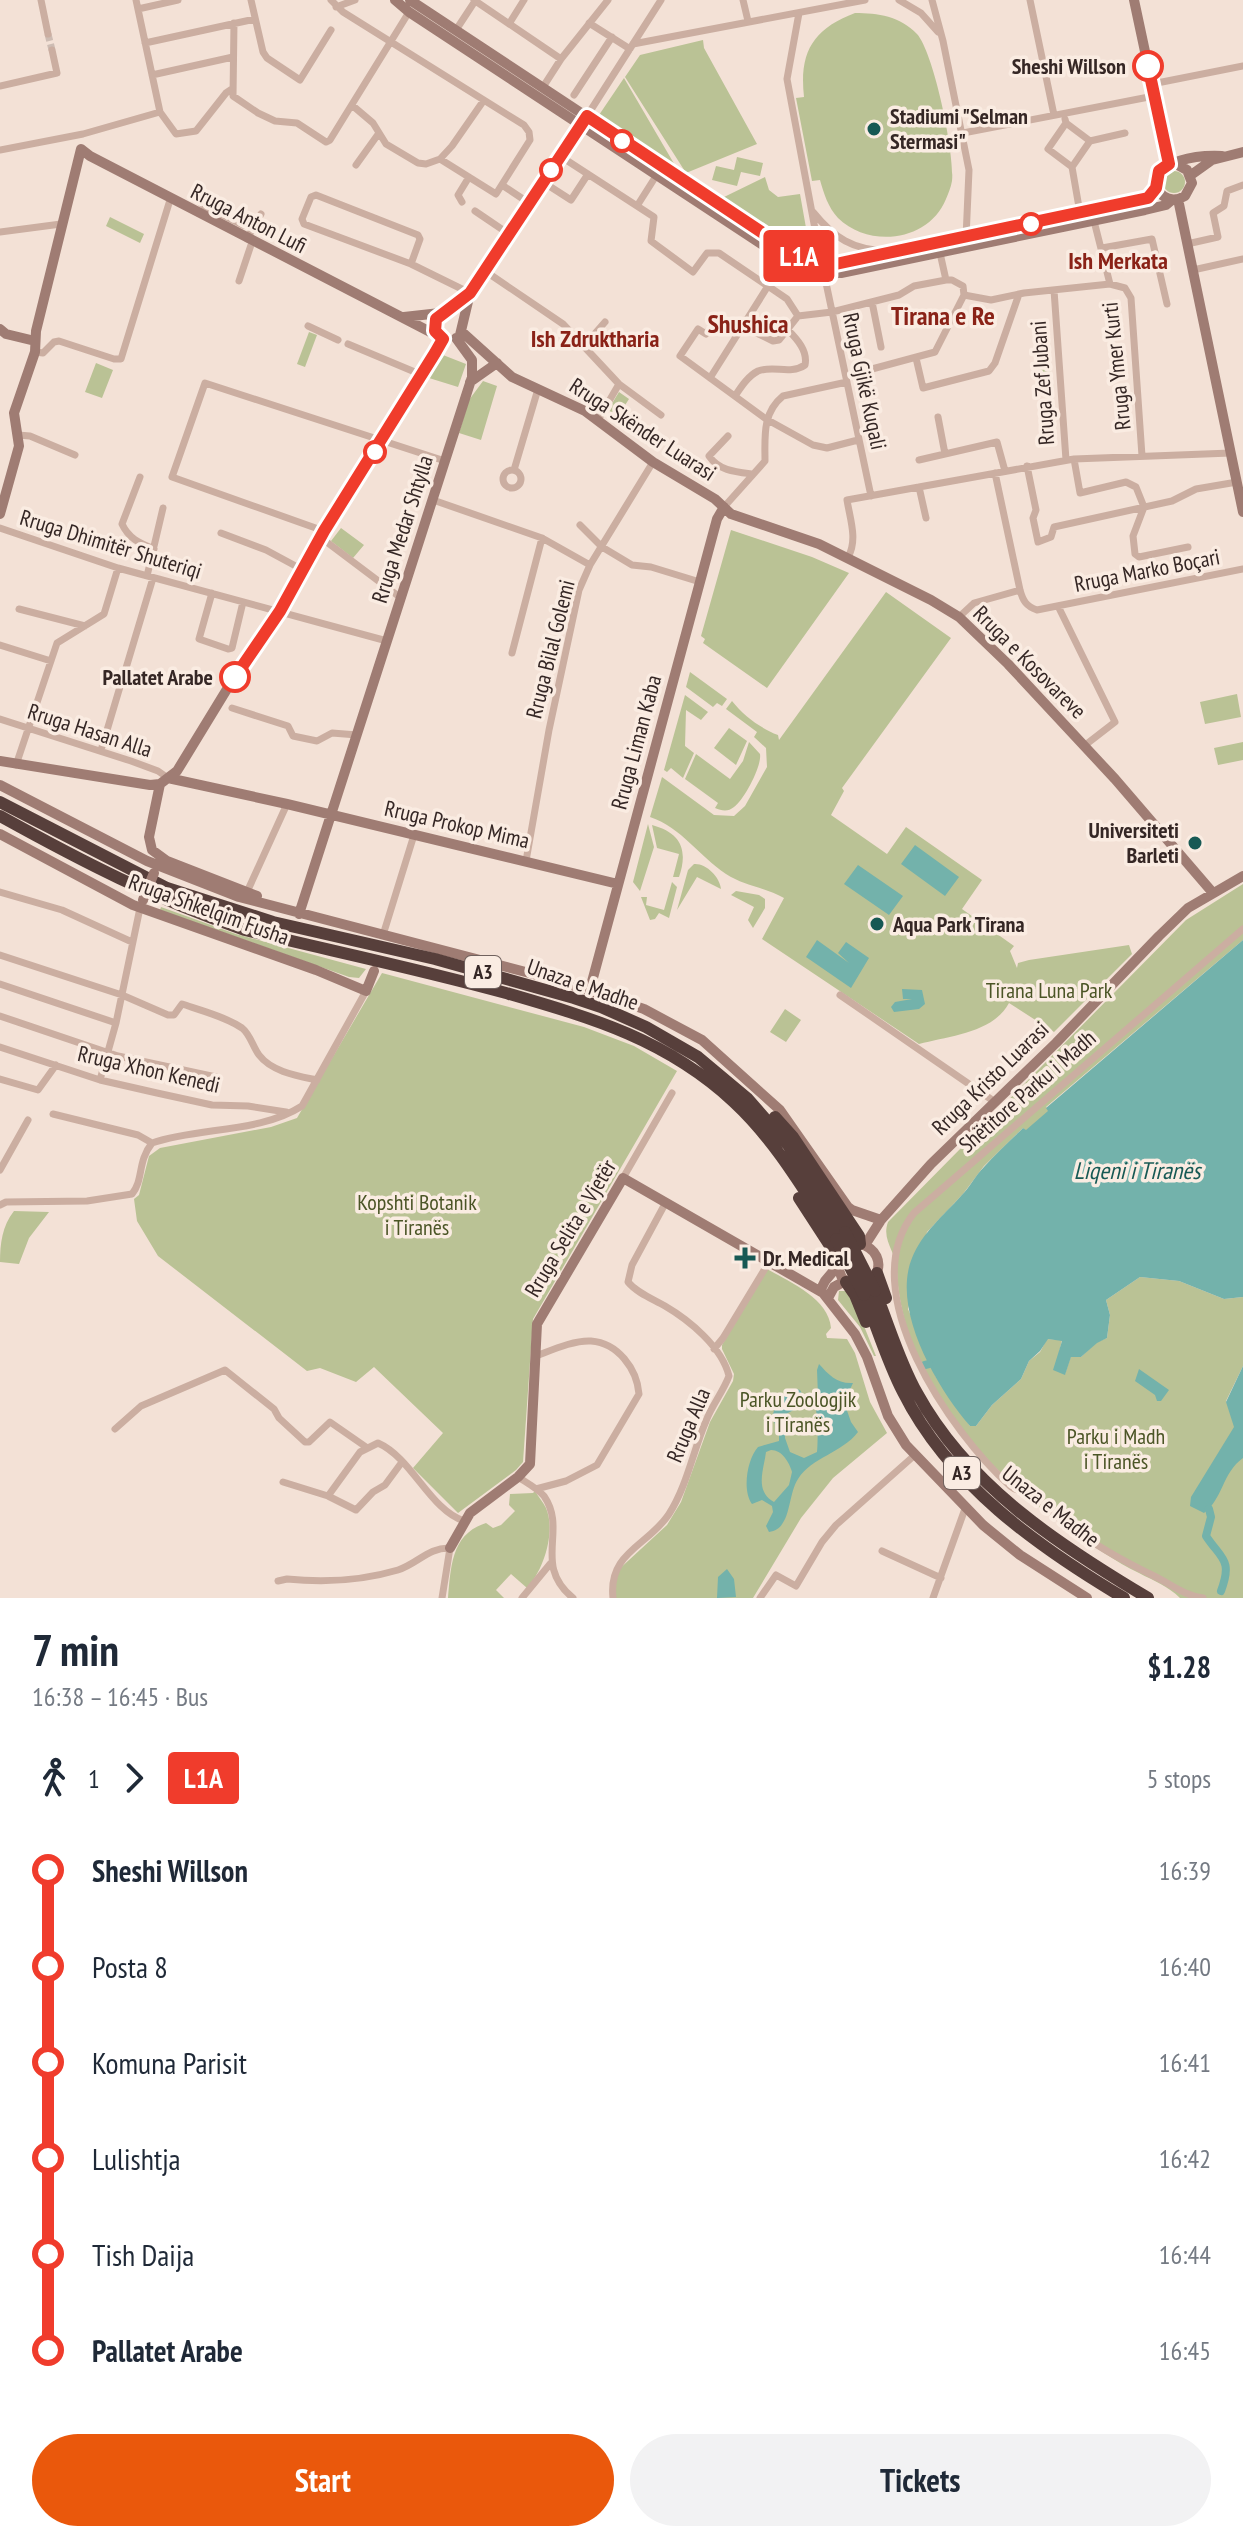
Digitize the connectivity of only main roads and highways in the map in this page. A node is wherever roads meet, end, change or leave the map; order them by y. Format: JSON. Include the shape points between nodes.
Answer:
{"nodes":[{"id":1,"x":0,"y":795,"type":"edge"},
{"id":2,"x":0,"y":802,"type":"edge"},
{"id":3,"x":0,"y":818,"type":"edge"},
{"id":4,"x":69,"y":838,"type":"junction"},
{"id":5,"x":656,"y":1039,"type":"junction"},
{"id":6,"x":865,"y":1246,"type":"road end"},
{"id":7,"x":838,"y":1262,"type":"road end"},
{"id":8,"x":877,"y":1273,"type":"road end"},
{"id":9,"x":838,"y":1282,"type":"road end"},
{"id":10,"x":870,"y":1293,"type":"junction"},
{"id":11,"x":969,"y":1481,"type":"junction"},
{"id":12,"x":987,"y":1481,"type":"junction"},
{"id":13,"x":1124,"y":1598,"type":"edge"},
{"id":14,"x":1148,"y":1598,"type":"edge"}],
"edges":[{"from":1,"to":4,"type":"highway","via":[[60,827]]},
{"from":2,"to":4,"type":"highway","name":"Unaza e Madhe","number":"A3"},
{"from":3,"to":5,"type":"highway","name":"Unaza e Madhe","number":"A3","via":[[107,874],[217,920],[570,1011]]},
{"from":4,"to":5,"type":"highway","name":"Unaza e Madhe","number":"A3","via":[[139,876],[207,901],[574,998],[601,1007]]},
{"from":5,"to":6,"type":"highway","via":[[671,1035],[771,1113],[801,1148]]},
{"from":5,"to":7,"type":"highway","via":[[656,1051],[704,1085],[758,1139]]},
{"from":5,"to":10,"type":"highway","name":"Unaza e Madhe","number":"A3","bridge":true,"via":[[716,1071],[788,1145]]},
{"from":8,"to":12,"type":"highway","via":[[917,1377]]},
{"from":9,"to":11,"type":"highway","via":[[855,1295],[910,1421],[953,1473]]},
{"from":10,"to":11,"type":"highway","name":"Unaza e Madhe","number":"A3","via":[[892,1369],[913,1411]]},
{"from":10,"to":12,"type":"highway","name":"Unaza e Madhe","number":"A3","via":[[922,1402]]},
{"from":11,"to":13,"type":"highway","name":"Unaza e Madhe","number":"A3","via":[[1040,1544]]},
{"from":12,"to":14,"type":"highway","name":"Unaza e Madhe","number":"A3","via":[[1054,1539]]}]}
